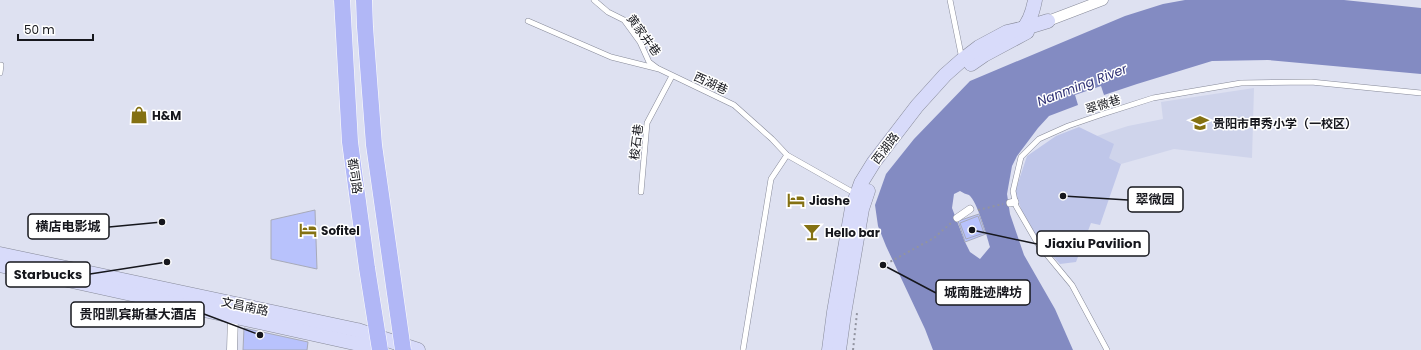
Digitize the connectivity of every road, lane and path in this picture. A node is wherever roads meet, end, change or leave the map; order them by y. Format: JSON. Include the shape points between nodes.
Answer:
{"nodes":[{"id":1,"x":342,"y":0,"type":"edge"},
{"id":2,"x":364,"y":0,"type":"edge"},
{"id":3,"x":594,"y":0,"type":"edge"},
{"id":4,"x":950,"y":0,"type":"edge"},
{"id":5,"x":1026,"y":0,"type":"edge"},
{"id":6,"x":1035,"y":0,"type":"edge"},
{"id":7,"x":1103,"y":0,"type":"edge"},
{"id":8,"x":1048,"y":20,"type":"junction"},
{"id":9,"x":528,"y":21,"type":"dead end"},
{"id":10,"x":1025,"y":28,"type":"junction"},
{"id":11,"x":1008,"y":37,"type":"junction"},
{"id":12,"x":962,"y":60,"type":"junction"},
{"id":13,"x":1,"y":65,"type":"dead end"},
{"id":14,"x":659,"y":69,"type":"junction"},
{"id":15,"x":0,"y":73,"type":"edge"},
{"id":16,"x":672,"y":76,"type":"junction"},
{"id":17,"x":1421,"y":93,"type":"edge"},
{"id":18,"x":787,"y":155,"type":"junction"},
{"id":19,"x":641,"y":192,"type":"dead end"},
{"id":20,"x":861,"y":198,"type":"junction"},
{"id":21,"x":1013,"y":202,"type":"junction"},
{"id":22,"x":970,"y":209,"type":"joint"},
{"id":23,"x":956,"y":218,"type":"joint"},
{"id":24,"x":0,"y":254,"type":"edge"},
{"id":25,"x":886,"y":264,"type":"dead end"},
{"id":26,"x":0,"y":265,"type":"edge"},
{"id":27,"x":858,"y":311,"type":"dead end"},
{"id":28,"x":233,"y":316,"type":"junction"},
{"id":29,"x":232,"y":350,"type":"edge"},
{"id":30,"x":379,"y":350,"type":"edge"},
{"id":31,"x":403,"y":350,"type":"edge"},
{"id":32,"x":418,"y":350,"type":"edge"},
{"id":33,"x":743,"y":350,"type":"edge"},
{"id":34,"x":829,"y":350,"type":"edge"},
{"id":35,"x":839,"y":350,"type":"edge"},
{"id":36,"x":853,"y":350,"type":"edge"},
{"id":37,"x":1107,"y":350,"type":"edge"}],
"edges":[{"from":1,"to":30,"type":"main road","name":"都司路","bridge":true,"via":[[350,142]]},
{"from":2,"to":31,"type":"main road","name":"都司路","bridge":true,"via":[[374,145]]},
{"from":3,"to":14,"type":"lane","name":"黄家井巷","via":[[608,12],[624,20],[640,42],[649,62]]},
{"from":4,"to":12,"type":"lane"},
{"from":5,"to":11,"type":"main road"},
{"from":6,"to":10,"type":"main road"},
{"from":7,"to":8,"type":"street","name":"西湖路"},
{"from":8,"to":10,"type":"main road","name":"西湖路"},
{"from":8,"to":11,"type":"main road","name":"西湖路"},
{"from":9,"to":14,"type":"lane","name":"西湖巷","via":[[611,57]]},
{"from":10,"to":11,"type":"main road"},
{"from":11,"to":12,"type":"main road","name":"西湖路","via":[[979,47]]},
{"from":11,"to":20,"type":"main road","name":"西湖路","via":[[951,80],[880,167]]},
{"from":12,"to":20,"type":"main road","name":"西湖路","via":[[917,106],[874,162],[861,183]]},
{"from":13,"to":15,"type":"lane"},
{"from":14,"to":16,"type":"lane","name":"西湖巷"},
{"from":16,"to":18,"type":"lane","name":"西湖巷","via":[[734,105]]},
{"from":16,"to":19,"type":"lane","name":"梭石巷","via":[[647,123]]},
{"from":17,"to":21,"type":"lane","name":"翠微巷","via":[[1311,82],[1240,83],[1153,98],[1039,139],[1021,157]]},
{"from":18,"to":20,"type":"lane","name":"西湖巷"},
{"from":18,"to":33,"type":"lane","via":[[772,179]]},
{"from":20,"to":34,"type":"main road","name":"西湖路","via":[[852,208]]},
{"from":20,"to":35,"type":"main road","name":"西湖路","via":[[862,209]]},
{"from":21,"to":22,"type":"path","via":[[977,210]]},
{"from":21,"to":37,"type":"lane","name":"翠微巷","via":[[1038,244],[1072,285]]},
{"from":22,"to":23,"type":"street"},
{"from":23,"to":25,"type":"path","via":[[934,238]]},
{"from":24,"to":32,"type":"main road","name":"文昌南路","via":[[357,330]]},
{"from":26,"to":28,"type":"main road","name":"文昌南路"},
{"from":27,"to":36,"type":"path"},
{"from":28,"to":29,"type":"street"},
{"from":28,"to":30,"type":"main road","name":"文昌南路"}]}
